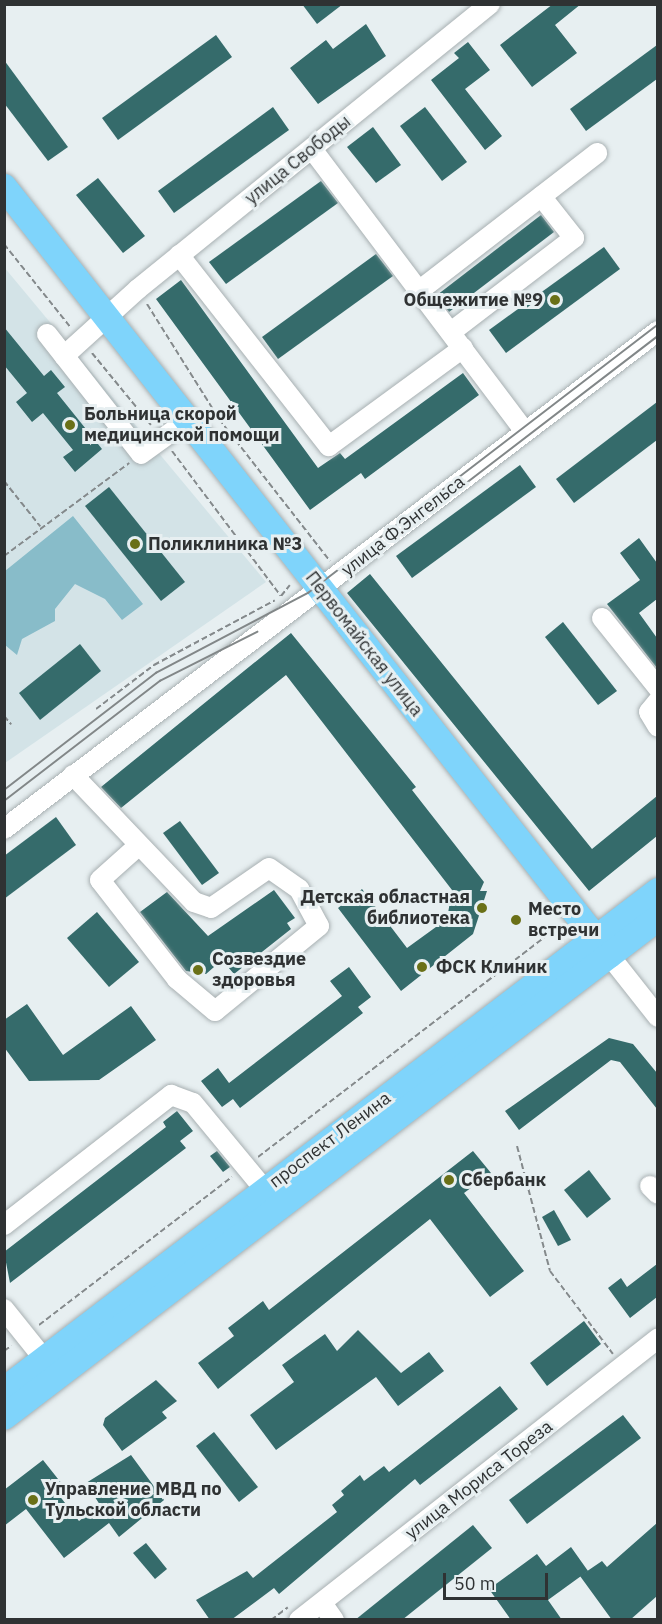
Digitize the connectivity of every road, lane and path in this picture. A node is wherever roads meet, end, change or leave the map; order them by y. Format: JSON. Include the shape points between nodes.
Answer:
{"nodes":[{"id":1,"x":490,"y":4,"type":"edge"},
{"id":2,"x":312,"y":149,"type":"junction"},
{"id":3,"x":597,"y":153,"type":"dead end"},
{"id":4,"x":4,"y":187,"type":"edge"},
{"id":5,"x":541,"y":196,"type":"junction"},
{"id":6,"x":4,"y":244,"type":"edge"},
{"id":7,"x":179,"y":255,"type":"junction"},
{"id":8,"x":420,"y":290,"type":"junction"},
{"id":9,"x":107,"y":317,"type":"junction"},
{"id":10,"x":657,"y":330,"type":"edge"},
{"id":11,"x":451,"y":332,"type":"junction"},
{"id":12,"x":47,"y":334,"type":"dead end"},
{"id":13,"x":81,"y":341,"type":"junction"},
{"id":14,"x":463,"y":348,"type":"junction"},
{"id":15,"x":64,"y":356,"type":"junction"},
{"id":16,"x":188,"y":420,"type":"junction"},
{"id":17,"x":525,"y":432,"type":"junction"},
{"id":18,"x":163,"y":439,"type":"junction"},
{"id":19,"x":141,"y":454,"type":"junction"},
{"id":20,"x":4,"y":481,"type":"edge"},
{"id":21,"x":40,"y":526,"type":"junction"},
{"id":22,"x":4,"y":556,"type":"edge"},
{"id":23,"x":290,"y":585,"type":"dead end"},
{"id":24,"x":321,"y":588,"type":"junction"},
{"id":25,"x":281,"y":596,"type":"junction"},
{"id":26,"x":602,"y":618,"type":"dead end"},
{"id":27,"x":657,"y":688,"type":"edge"},
{"id":28,"x":657,"y":701,"type":"edge"},
{"id":29,"x":96,"y":709,"type":"dead end"},
{"id":30,"x":4,"y":716,"type":"edge"},
{"id":31,"x":11,"y":724,"type":"dead end"},
{"id":32,"x":657,"y":727,"type":"edge"},
{"id":33,"x":73,"y":775,"type":"junction"},
{"id":34,"x":4,"y":829,"type":"edge"},
{"id":35,"x":138,"y":846,"type":"junction"},
{"id":36,"x":657,"y":891,"type":"edge"},
{"id":37,"x":657,"y":918,"type":"edge"},
{"id":38,"x":554,"y":930,"type":"dead end"},
{"id":39,"x":602,"y":946,"type":"junction"},
{"id":40,"x":657,"y":1017,"type":"edge"},
{"id":41,"x":516,"y":1146,"type":"dead end"},
{"id":42,"x":245,"y":1167,"type":"junction"},
{"id":43,"x":264,"y":1190,"type":"junction"},
{"id":44,"x":4,"y":1225,"type":"edge"},
{"id":45,"x":4,"y":1309,"type":"edge"},
{"id":46,"x":25,"y":1336,"type":"junction"},
{"id":47,"x":657,"y":1339,"type":"edge"},
{"id":48,"x":4,"y":1351,"type":"edge"},
{"id":49,"x":614,"y":1356,"type":"dead end"},
{"id":50,"x":44,"y":1359,"type":"junction"},
{"id":51,"x":4,"y":1390,"type":"edge"},
{"id":52,"x":4,"y":1417,"type":"edge"},
{"id":53,"x":322,"y":1603,"type":"junction"},
{"id":54,"x":299,"y":1620,"type":"edge"},
{"id":55,"x":334,"y":1620,"type":"edge"}],
"edges":[{"from":1,"to":2,"type":"street","name":"улица Свободы"},
{"from":2,"to":7,"type":"street","name":"улица Свободы"},
{"from":2,"to":8,"type":"street"},
{"from":3,"to":5,"type":"street"},
{"from":4,"to":9,"type":"main road","name":"Первомайская улица"},
{"from":5,"to":8,"type":"street"},
{"from":5,"to":11,"type":"street","via":[[574,238]]},
{"from":6,"to":13,"type":"path"},
{"from":7,"to":9,"type":"street","name":"улица Свободы"},
{"from":7,"to":14,"type":"street","via":[[329,446]]},
{"from":8,"to":11,"type":"street"},
{"from":9,"to":13,"type":"street","name":"улица Свободы"},
{"from":9,"to":16,"type":"main road","name":"Первомайская улица"},
{"from":10,"to":17,"type":"street","name":"улица Ф.Энгельса"},
{"from":11,"to":14,"type":"street"},
{"from":12,"to":15,"type":"street"},
{"from":13,"to":15,"type":"street","name":"улица Свободы"},
{"from":13,"to":18,"type":"path"},
{"from":14,"to":17,"type":"street"},
{"from":15,"to":19,"type":"street"},
{"from":16,"to":18,"type":"street"},
{"from":16,"to":24,"type":"main road","name":"Первомайская улица"},
{"from":17,"to":24,"type":"street","name":"улица Ф.Энгельса"},
{"from":18,"to":19,"type":"street"},
{"from":18,"to":25,"type":"path"},
{"from":19,"to":21,"type":"path"},
{"from":20,"to":21,"type":"path"},
{"from":21,"to":22,"type":"path"},
{"from":23,"to":25,"type":"path"},
{"from":24,"to":33,"type":"street","name":"улица Ф.Энгельса"},
{"from":24,"to":39,"type":"main road","name":"Первомайская улица"},
{"from":25,"to":29,"type":"path","via":[[154,665]]},
{"from":26,"to":27,"type":"street"},
{"from":28,"to":32,"type":"street","via":[[648,712]]},
{"from":30,"to":31,"type":"path"},
{"from":33,"to":34,"type":"street","name":"улица Ф.Энгельса"},
{"from":33,"to":35,"type":"street"},
{"from":35,"to":35,"type":"street","via":[[99,880],[177,979],[215,1011],[319,926],[299,889],[269,868],[211,908],[177,889]]},
{"from":36,"to":39,"type":"main road","name":"проспект Ленина"},
{"from":37,"to":39,"type":"main road","name":"проспект Ленина"},
{"from":38,"to":42,"type":"path"},
{"from":39,"to":40,"type":"street","name":"Первомайская улица"},
{"from":39,"to":43,"type":"main road","name":"проспект Ленина"},
{"from":39,"to":52,"type":"main road","name":"проспект Ленина"},
{"from":41,"to":49,"type":"path","via":[[550,1271]]},
{"from":42,"to":43,"type":"street"},
{"from":42,"to":44,"type":"street","via":[[193,1103],[171,1095]]},
{"from":42,"to":46,"type":"path"},
{"from":43,"to":50,"type":"main road","name":"проспект Ленина"},
{"from":45,"to":46,"type":"street"},
{"from":46,"to":48,"type":"path"},
{"from":46,"to":50,"type":"street"},
{"from":47,"to":53,"type":"street","name":"улица Мориса Тореза"},
{"from":50,"to":51,"type":"main road","name":"проспект Ленина"},
{"from":53,"to":54,"type":"street","name":"улица Мориса Тореза"},
{"from":53,"to":55,"type":"street"}]}
